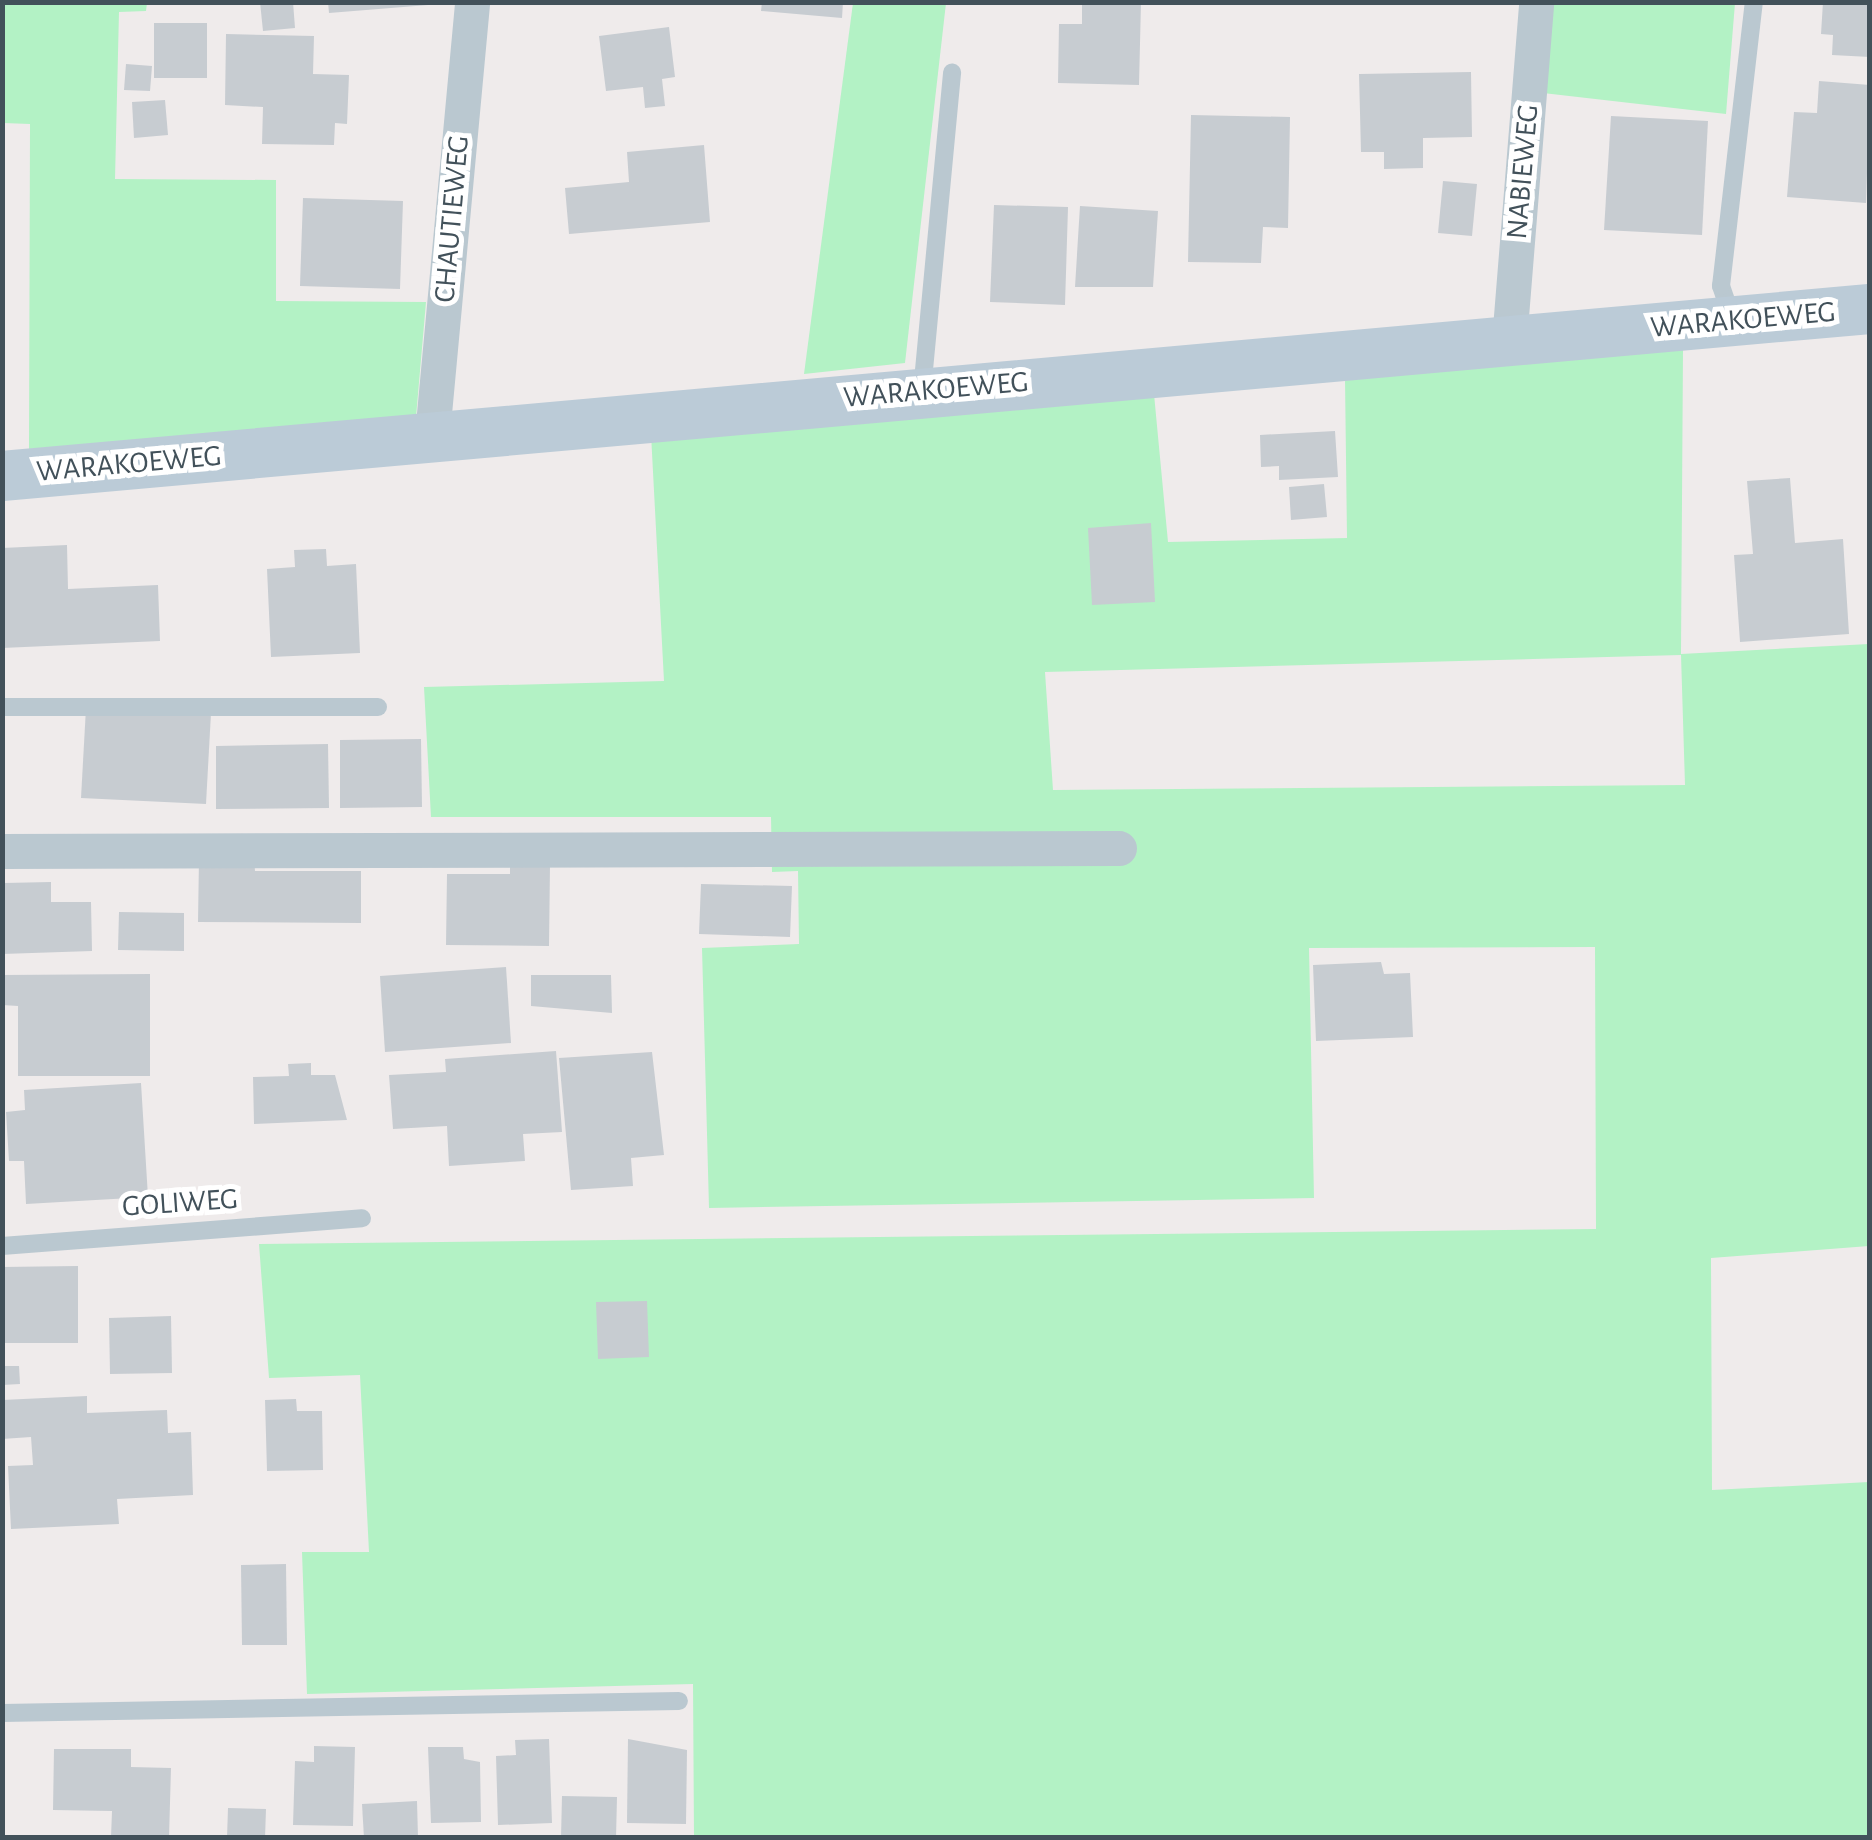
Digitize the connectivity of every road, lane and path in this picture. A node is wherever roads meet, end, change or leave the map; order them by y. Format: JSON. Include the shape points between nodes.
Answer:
{"nodes":[{"id":1,"x":472,"y":2,"type":"edge"},
{"id":2,"x":1536,"y":2,"type":"edge"},
{"id":3,"x":1754,"y":2,"type":"edge"},
{"id":4,"x":952,"y":72,"type":"dead end"},
{"id":5,"x":1870,"y":310,"type":"edge"},
{"id":6,"x":1733,"y":321,"type":"junction"},
{"id":7,"x":1509,"y":341,"type":"junction"},
{"id":8,"x":922,"y":391,"type":"junction"},
{"id":9,"x":432,"y":436,"type":"junction"},
{"id":10,"x":2,"y":476,"type":"edge"},
{"id":11,"x":2,"y":707,"type":"edge"},
{"id":12,"x":378,"y":707,"type":"dead end"},
{"id":13,"x":1119,"y":848,"type":"dead end"},
{"id":14,"x":2,"y":851,"type":"edge"},
{"id":15,"x":362,"y":1218,"type":"dead end"},
{"id":16,"x":2,"y":1246,"type":"edge"},
{"id":17,"x":679,"y":1700,"type":"dead end"},
{"id":18,"x":2,"y":1712,"type":"edge"}],
"edges":[{"from":1,"to":9,"type":"street","name":"CHAUTIEWEG"},
{"from":2,"to":7,"type":"street","name":"NABIEWEG"},
{"from":3,"to":6,"type":"lane","via":[[1721,286]]},
{"from":4,"to":8,"type":"lane"},
{"from":5,"to":6,"type":"street","name":"WARAKOEWEG"},
{"from":6,"to":7,"type":"street","name":"WARAKOEWEG"},
{"from":7,"to":8,"type":"street","name":"WARAKOEWEG"},
{"from":8,"to":9,"type":"street","name":"WARAKOEWEG"},
{"from":9,"to":10,"type":"street","name":"WARAKOEWEG"},
{"from":11,"to":12,"type":"lane"},
{"from":13,"to":14,"type":"street"},
{"from":15,"to":16,"type":"lane","name":"GOLIWEG"},
{"from":17,"to":18,"type":"lane"}]}
